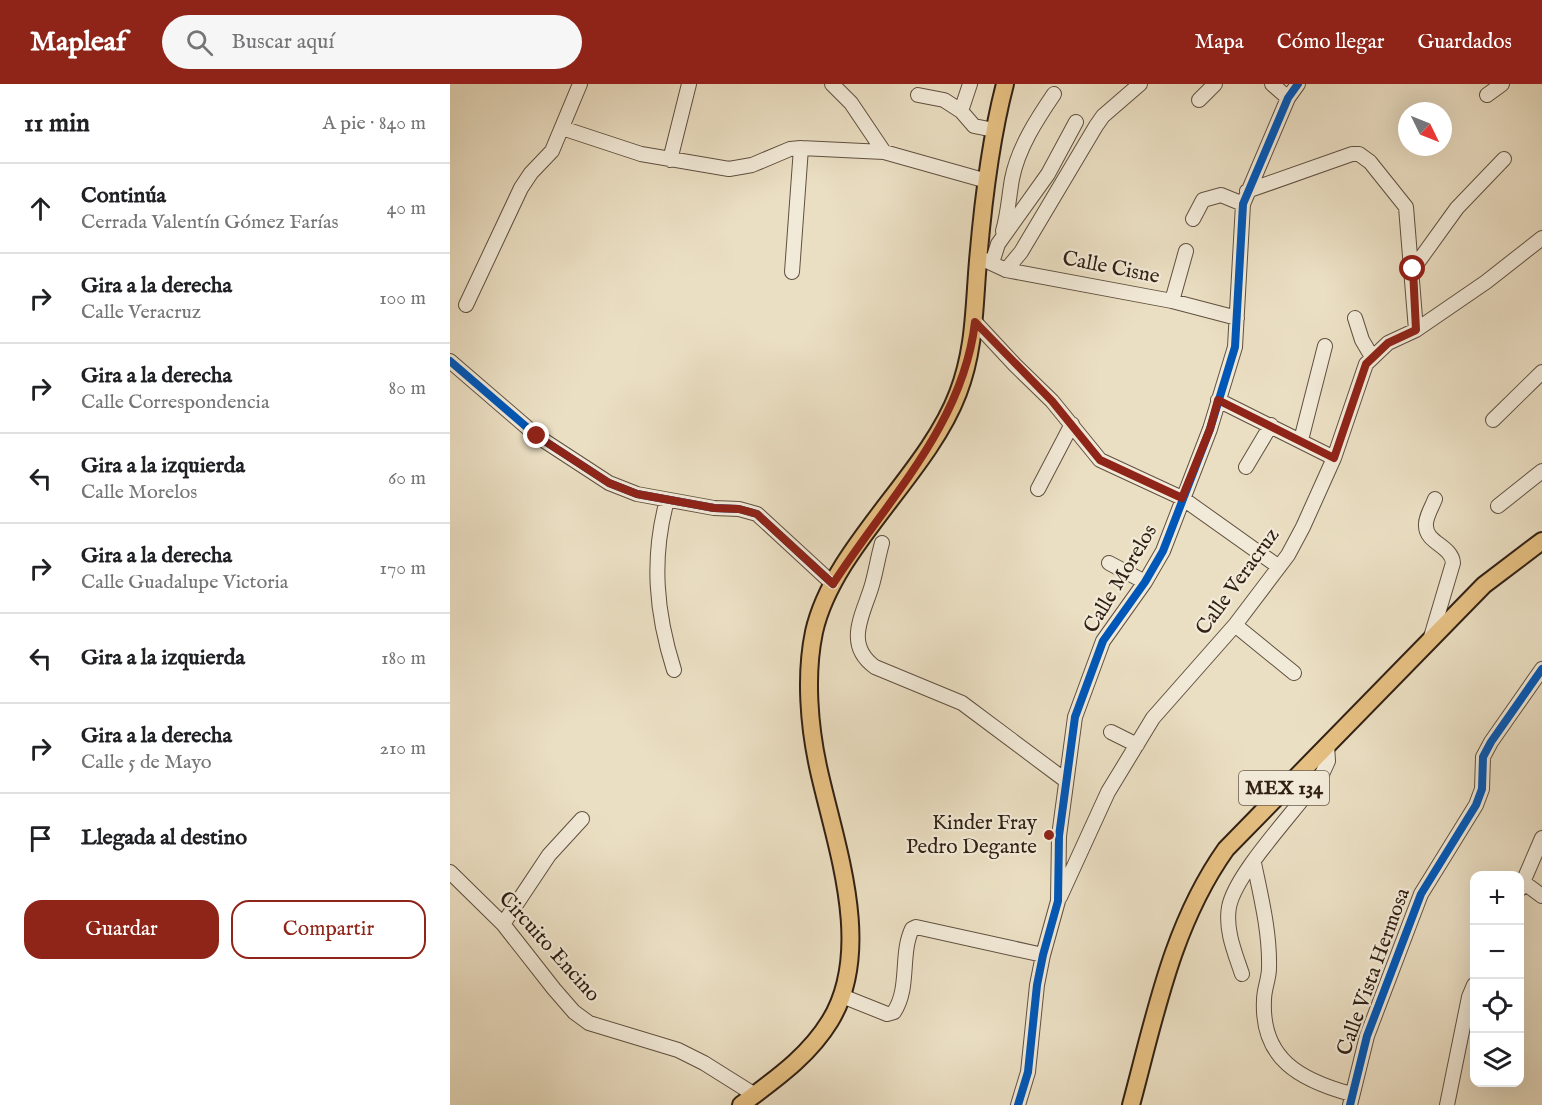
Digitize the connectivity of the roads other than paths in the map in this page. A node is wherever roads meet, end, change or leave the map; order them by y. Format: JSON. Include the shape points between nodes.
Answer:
{"nodes":[{"id":1,"x":579,"y":84,"type":"edge"},
{"id":2,"x":689,"y":84,"type":"edge"},
{"id":3,"x":832,"y":84,"type":"edge"},
{"id":4,"x":970,"y":84,"type":"edge"},
{"id":5,"x":1005,"y":84,"type":"edge"},
{"id":6,"x":1140,"y":84,"type":"edge"},
{"id":7,"x":1215,"y":84,"type":"edge"},
{"id":8,"x":1272,"y":84,"type":"edge"},
{"id":9,"x":1298,"y":84,"type":"edge"},
{"id":10,"x":1502,"y":84,"type":"edge"},
{"id":11,"x":1054,"y":94,"type":"dead end"},
{"id":12,"x":918,"y":95,"type":"dead end"},
{"id":13,"x":1487,"y":95,"type":"dead end"},
{"id":14,"x":1288,"y":98,"type":"junction"},
{"id":15,"x":1199,"y":100,"type":"dead end"},
{"id":16,"x":961,"y":111,"type":"junction"},
{"id":17,"x":1076,"y":122,"type":"dead end"},
{"id":18,"x":562,"y":128,"type":"junction"},
{"id":19,"x":994,"y":130,"type":"junction"},
{"id":20,"x":801,"y":148,"type":"junction"},
{"id":21,"x":884,"y":152,"type":"junction"},
{"id":22,"x":670,"y":159,"type":"junction"},
{"id":23,"x":1504,"y":159,"type":"dead end"},
{"id":24,"x":987,"y":181,"type":"junction"},
{"id":25,"x":1245,"y":197,"type":"junction"},
{"id":26,"x":1193,"y":219,"type":"dead end"},
{"id":27,"x":1542,"y":238,"type":"edge"},
{"id":28,"x":998,"y":244,"type":"junction"},
{"id":29,"x":1186,"y":251,"type":"dead end"},
{"id":30,"x":985,"y":260,"type":"junction"},
{"id":31,"x":1413,"y":269,"type":"junction"},
{"id":32,"x":1006,"y":270,"type":"junction"},
{"id":33,"x":792,"y":272,"type":"dead end"},
{"id":34,"x":1172,"y":301,"type":"junction"},
{"id":35,"x":466,"y":305,"type":"dead end"},
{"id":36,"x":1237,"y":318,"type":"junction"},
{"id":37,"x":1355,"y":318,"type":"dead end"},
{"id":38,"x":975,"y":322,"type":"junction"},
{"id":39,"x":1416,"y":330,"type":"junction"},
{"id":40,"x":1325,"y":346,"type":"dead end"},
{"id":41,"x":1372,"y":357,"type":"junction"},
{"id":42,"x":450,"y":361,"type":"edge"},
{"id":43,"x":1542,"y":372,"type":"edge"},
{"id":44,"x":1218,"y":400,"type":"junction"},
{"id":45,"x":1493,"y":420,"type":"dead end"},
{"id":46,"x":1072,"y":424,"type":"junction"},
{"id":47,"x":1270,"y":425,"type":"junction"},
{"id":48,"x":1301,"y":440,"type":"junction"},
{"id":49,"x":1334,"y":458,"type":"junction"},
{"id":50,"x":1246,"y":467,"type":"dead end"},
{"id":51,"x":1542,"y":471,"type":"edge"},
{"id":52,"x":1038,"y":489,"type":"dead end"},
{"id":53,"x":1182,"y":498,"type":"junction"},
{"id":54,"x":1435,"y":499,"type":"dead end"},
{"id":55,"x":667,"y":500,"type":"junction"},
{"id":56,"x":1498,"y":506,"type":"dead end"},
{"id":57,"x":1542,"y":541,"type":"edge"},
{"id":58,"x":882,"y":543,"type":"dead end"},
{"id":59,"x":1109,"y":563,"type":"dead end"},
{"id":60,"x":1279,"y":567,"type":"junction"},
{"id":61,"x":1145,"y":582,"type":"junction"},
{"id":62,"x":833,"y":584,"type":"junction"},
{"id":63,"x":1235,"y":625,"type":"junction"},
{"id":64,"x":1431,"y":637,"type":"junction"},
{"id":65,"x":1542,"y":669,"type":"edge"},
{"id":66,"x":674,"y":670,"type":"dead end"},
{"id":67,"x":1294,"y":673,"type":"dead end"},
{"id":68,"x":1111,"y":732,"type":"dead end"},
{"id":69,"x":1137,"y":745,"type":"junction"},
{"id":70,"x":1327,"y":746,"type":"junction"},
{"id":71,"x":1065,"y":780,"type":"junction"},
{"id":72,"x":582,"y":819,"type":"dead end"},
{"id":73,"x":1542,"y":838,"type":"edge"},
{"id":74,"x":1254,"y":863,"type":"junction"},
{"id":75,"x":450,"y":872,"type":"edge"},
{"id":76,"x":1524,"y":878,"type":"edge"},
{"id":77,"x":1524,"y":887,"type":"edge"},
{"id":78,"x":1542,"y":896,"type":"edge"},
{"id":79,"x":1058,"y":901,"type":"junction"},
{"id":80,"x":503,"y":924,"type":"junction"},
{"id":81,"x":1042,"y":955,"type":"junction"},
{"id":82,"x":1242,"y":974,"type":"dead end"},
{"id":83,"x":1470,"y":995,"type":"edge"},
{"id":84,"x":842,"y":996,"type":"junction"},
{"id":85,"x":755,"y":1095,"type":"junction"},
{"id":86,"x":1351,"y":1100,"type":"edge"},
{"id":87,"x":741,"y":1105,"type":"edge"},
{"id":88,"x":1018,"y":1105,"type":"edge"},
{"id":89,"x":1131,"y":1105,"type":"edge"},
{"id":90,"x":1447,"y":1105,"type":"edge"}],
"edges":[{"from":1,"to":18,"type":"street"},
{"from":2,"to":22,"type":"street"},
{"from":3,"to":21,"type":"street","via":[[851,103]]},
{"from":4,"to":16,"type":"street"},
{"from":5,"to":19,"type":"main road"},
{"from":6,"to":32,"type":"street","via":[[1103,116],[1021,252]]},
{"from":7,"to":15,"type":"street"},
{"from":8,"to":14,"type":"street"},
{"from":9,"to":14,"type":"street","name":"Calle Morelos"},
{"from":10,"to":13,"type":"street"},
{"from":11,"to":28,"type":"street","via":[[1019,157]]},
{"from":12,"to":16,"type":"street","via":[[944,100]]},
{"from":14,"to":25,"type":"street","name":"Calle Morelos"},
{"from":16,"to":19,"type":"street","via":[[974,126]]},
{"from":17,"to":28,"type":"street","via":[[1048,174]]},
{"from":18,"to":22,"type":"street"},
{"from":18,"to":35,"type":"street","via":[[552,151],[521,188]]},
{"from":19,"to":24,"type":"main road"},
{"from":20,"to":21,"type":"street"},
{"from":20,"to":22,"type":"street","via":[[729,169]]},
{"from":20,"to":33,"type":"street"},
{"from":21,"to":24,"type":"street"},
{"from":23,"to":31,"type":"street","via":[[1457,208]]},
{"from":24,"to":30,"type":"main road"},
{"from":25,"to":26,"type":"street","via":[[1221,195],[1203,200]]},
{"from":25,"to":31,"type":"street","via":[[1359,154],[1406,207]]},
{"from":25,"to":36,"type":"street","name":"Calle Morelos"},
{"from":27,"to":39,"type":"street","name":"Calle Veracruz"},
{"from":28,"to":30,"type":"street"},
{"from":29,"to":34,"type":"street"},
{"from":30,"to":32,"type":"street","name":"Calle Cisne"},
{"from":30,"to":38,"type":"main road"},
{"from":31,"to":39,"type":"street"},
{"from":32,"to":34,"type":"street","name":"Calle Cisne"},
{"from":34,"to":36,"type":"street","name":"Calle Cisne"},
{"from":36,"to":44,"type":"street","name":"Calle Morelos","via":[[1236,347]]},
{"from":37,"to":41,"type":"street"},
{"from":38,"to":46,"type":"street"},
{"from":38,"to":62,"type":"main road","via":[[966,368],[946,419]]},
{"from":39,"to":41,"type":"street","name":"Calle Veracruz","via":[[1388,343]]},
{"from":40,"to":48,"type":"street"},
{"from":41,"to":49,"type":"street","name":"Calle Veracruz","via":[[1361,375]]},
{"from":42,"to":55,"type":"street","via":[[537,436],[601,478],[637,494]]},
{"from":43,"to":45,"type":"street"},
{"from":44,"to":47,"type":"street"},
{"from":44,"to":53,"type":"street","name":"Calle Morelos"},
{"from":46,"to":52,"type":"street"},
{"from":46,"to":53,"type":"street","via":[[1100,460]]},
{"from":47,"to":48,"type":"street"},
{"from":47,"to":50,"type":"street"},
{"from":48,"to":49,"type":"street"},
{"from":49,"to":60,"type":"street","name":"Calle Veracruz","via":[[1303,527]]},
{"from":51,"to":56,"type":"street"},
{"from":53,"to":60,"type":"street"},
{"from":53,"to":61,"type":"street","name":"Calle Morelos","via":[[1163,551]]},
{"from":54,"to":64,"type":"street","via":[[1426,531],[1447,550],[1453,563]]},
{"from":55,"to":62,"type":"street","via":[[757,514]]},
{"from":55,"to":66,"type":"street","via":[[657,550],[656,585],[662,633]]},
{"from":57,"to":64,"type":"main road","number":"MEX 134","via":[[1484,585]]},
{"from":58,"to":71,"type":"street","via":[[859,619],[860,646],[865,659],[875,667],[962,703]]},
{"from":59,"to":61,"type":"street"},
{"from":60,"to":63,"type":"street","name":"Calle Veracruz"},
{"from":61,"to":71,"type":"street","name":"Calle Morelos","via":[[1103,640],[1076,717]]},
{"from":62,"to":84,"type":"main road","via":[[815,629],[809,683],[819,772],[850,926],[849,969]]},
{"from":63,"to":67,"type":"street"},
{"from":63,"to":69,"type":"street","name":"Calle Veracruz","via":[[1176,691]]},
{"from":64,"to":70,"type":"main road","number":"MEX 134"},
{"from":65,"to":86,"type":"street","name":"Calle Vista Hermosa","via":[[1491,742],[1483,757],[1482,789],[1476,805],[1421,894],[1367,1036]]},
{"from":68,"to":69,"type":"street"},
{"from":69,"to":79,"type":"street","name":"Calle Veracruz","via":[[1108,792]]},
{"from":70,"to":74,"type":"street","via":[[1328,761],[1323,772]]},
{"from":70,"to":89,"type":"main road","number":"MEX 134","via":[[1244,828],[1199,891],[1176,942]]},
{"from":71,"to":79,"type":"street","name":"Calle Morelos"},
{"from":72,"to":80,"type":"street","via":[[549,855]]},
{"from":73,"to":76,"type":"street"},
{"from":74,"to":82,"type":"street","via":[[1229,906],[1228,927]]},
{"from":74,"to":86,"type":"street","via":[[1267,934],[1269,969],[1264,1026],[1268,1036],[1284,1062],[1297,1074]]},
{"from":75,"to":80,"type":"street","name":"Circuito Encino"},
{"from":77,"to":78,"type":"street"},
{"from":79,"to":81,"type":"street","name":"Calle Morelos"},
{"from":80,"to":85,"type":"street","name":"Circuito Encino","via":[[554,989],[589,1023],[678,1050]]},
{"from":81,"to":84,"type":"street","via":[[916,927],[908,941],[900,998],[894,1012],[887,1014]]},
{"from":81,"to":88,"type":"street","name":"Calle Morelos","via":[[1030,1060]]},
{"from":83,"to":90,"type":"street"},
{"from":84,"to":85,"type":"main road","via":[[830,1021],[807,1051]]},
{"from":85,"to":87,"type":"main road"}]}
